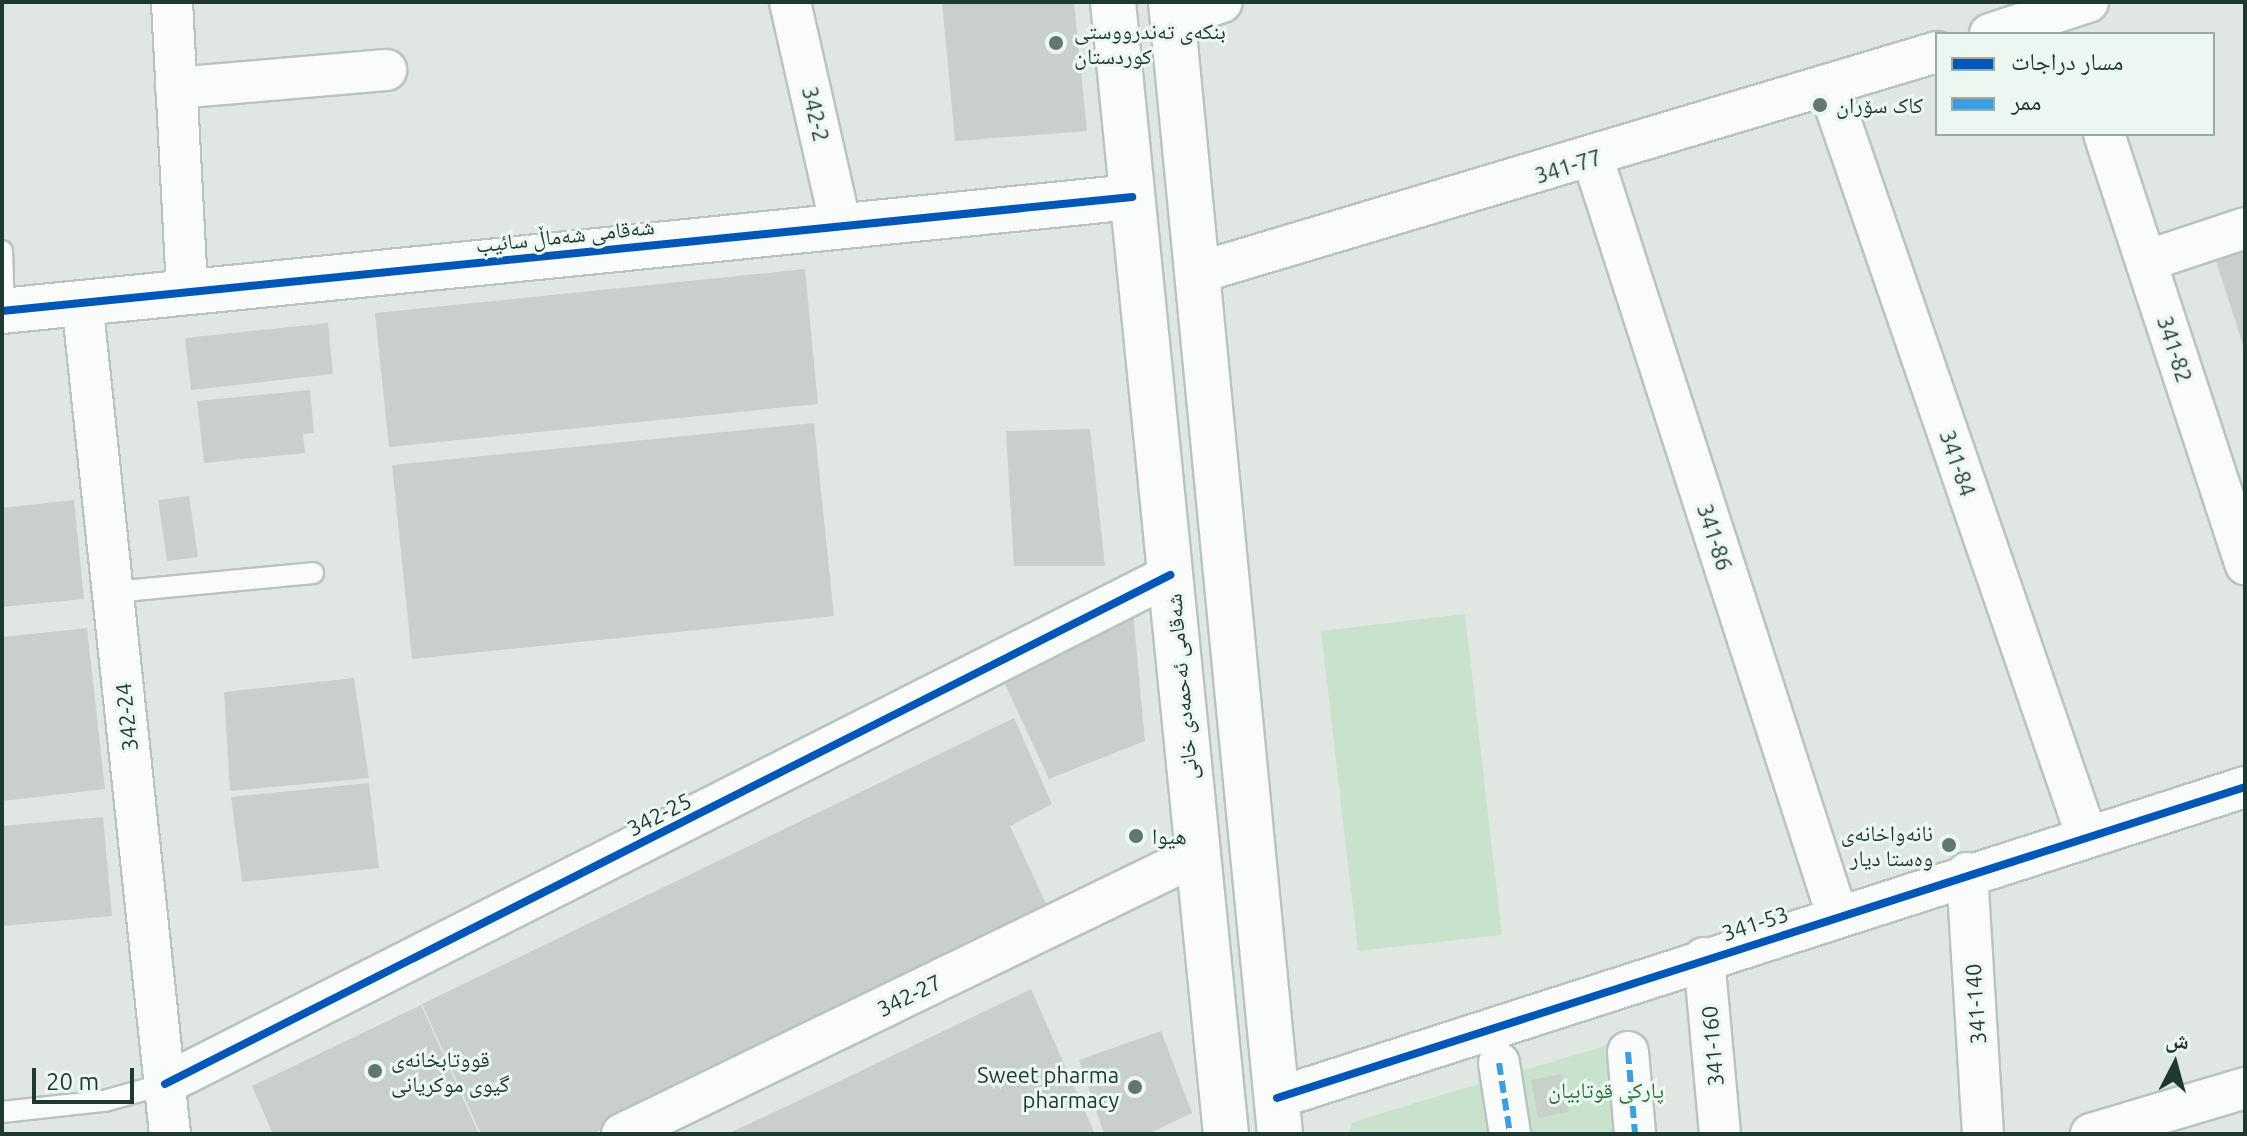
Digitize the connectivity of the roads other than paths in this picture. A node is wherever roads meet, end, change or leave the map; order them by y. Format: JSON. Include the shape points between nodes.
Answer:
{"nodes":[{"id":1,"x":172,"y":2,"type":"edge"},
{"id":2,"x":790,"y":2,"type":"edge"},
{"id":3,"x":1113,"y":2,"type":"edge"},
{"id":4,"x":1222,"y":2,"type":"edge"},
{"id":5,"x":1975,"y":2,"type":"edge"},
{"id":6,"x":1171,"y":10,"type":"edge"},
{"id":7,"x":2074,"y":15,"type":"edge"},
{"id":8,"x":1978,"y":32,"type":"edge"},
{"id":9,"x":1999,"y":32,"type":"edge"},
{"id":10,"x":1935,"y":53,"type":"edge"},
{"id":11,"x":386,"y":70,"type":"dead end"},
{"id":12,"x":176,"y":88,"type":"junction"},
{"id":13,"x":1829,"y":88,"type":"junction"},
{"id":14,"x":2105,"y":136,"type":"edge"},
{"id":15,"x":1593,"y":159,"type":"junction"},
{"id":16,"x":1132,"y":197,"type":"junction"},
{"id":17,"x":841,"y":226,"type":"junction"},
{"id":18,"x":2245,"y":228,"type":"edge"},
{"id":19,"x":2,"y":251,"type":"edge"},
{"id":20,"x":2146,"y":261,"type":"junction"},
{"id":21,"x":1197,"y":273,"type":"junction"},
{"id":22,"x":187,"y":291,"type":"junction"},
{"id":23,"x":82,"y":301,"type":"junction"},
{"id":24,"x":3,"y":310,"type":"edge"},
{"id":25,"x":2237,"y":506,"type":"edge"},
{"id":26,"x":2245,"y":564,"type":"edge"},
{"id":27,"x":313,"y":573,"type":"dead end"},
{"id":28,"x":1170,"y":575,"type":"junction"},
{"id":29,"x":113,"y":592,"type":"junction"},
{"id":30,"x":2245,"y":787,"type":"edge"},
{"id":31,"x":2087,"y":837,"type":"junction"},
{"id":32,"x":1197,"y":855,"type":"junction"},
{"id":33,"x":1967,"y":873,"type":"junction"},
{"id":34,"x":1837,"y":915,"type":"junction"},
{"id":35,"x":1704,"y":958,"type":"junction"},
{"id":36,"x":1628,"y":1052,"type":"dead end"},
{"id":37,"x":1499,"y":1063,"type":"dead end"},
{"id":38,"x":165,"y":1084,"type":"junction"},
{"id":39,"x":2245,"y":1088,"type":"edge"},
{"id":40,"x":2,"y":1112,"type":"edge"},
{"id":41,"x":1279,"y":1116,"type":"edge"},
{"id":42,"x":170,"y":1134,"type":"edge"},
{"id":43,"x":622,"y":1134,"type":"edge"},
{"id":44,"x":1225,"y":1134,"type":"edge"},
{"id":45,"x":1510,"y":1134,"type":"edge"},
{"id":46,"x":1635,"y":1134,"type":"edge"},
{"id":47,"x":1720,"y":1134,"type":"edge"},
{"id":48,"x":1983,"y":1134,"type":"edge"},
{"id":49,"x":2091,"y":1134,"type":"edge"}],
"edges":[{"from":1,"to":12,"type":"street"},
{"from":2,"to":17,"type":"street","name":"342-2"},
{"from":3,"to":16,"type":"main road","name":"شەقامی ئەحمەدی خانی"},
{"from":4,"to":6,"type":"street"},
{"from":5,"to":8,"type":"street"},
{"from":6,"to":21,"type":"main road"},
{"from":7,"to":9,"type":"street"},
{"from":10,"to":13,"type":"street","name":"341-77"},
{"from":11,"to":12,"type":"street"},
{"from":12,"to":22,"type":"street"},
{"from":13,"to":15,"type":"street","name":"341-77"},
{"from":13,"to":31,"type":"street","name":"341-84"},
{"from":14,"to":20,"type":"street","name":"341-82"},
{"from":15,"to":21,"type":"street","name":"341-77"},
{"from":15,"to":34,"type":"street","name":"341-86"},
{"from":16,"to":17,"type":"main road","name":"شەقامی شەماڵ سائیب"},
{"from":16,"to":28,"type":"main road","name":"شەقامی ئەحمەدی خانی"},
{"from":17,"to":22,"type":"main road","name":"شەقامی شەماڵ سائیب"},
{"from":18,"to":20,"type":"street"},
{"from":19,"to":24,"type":"lane"},
{"from":20,"to":25,"type":"street","name":"341-82"},
{"from":21,"to":41,"type":"main road"},
{"from":22,"to":23,"type":"main road","name":"شەقامی شەماڵ سائیب"},
{"from":23,"to":24,"type":"main road","name":"شەقامی شەماڵ سائیب"},
{"from":23,"to":29,"type":"street","name":"342-24"},
{"from":25,"to":26,"type":"street","name":"341-82"},
{"from":27,"to":29,"type":"lane"},
{"from":28,"to":32,"type":"main road","name":"شەقامی ئەحمەدی خانی"},
{"from":28,"to":38,"type":"street","name":"342-25"},
{"from":29,"to":38,"type":"street","name":"342-24"},
{"from":30,"to":31,"type":"street","name":"341-53"},
{"from":31,"to":33,"type":"street","name":"341-53"},
{"from":32,"to":43,"type":"street","name":"342-27"},
{"from":32,"to":44,"type":"main road","name":"شەقامی ئەحمەدی خانی"},
{"from":33,"to":34,"type":"street","name":"341-53"},
{"from":33,"to":48,"type":"street","name":"341-140"},
{"from":34,"to":35,"type":"street","name":"341-53"},
{"from":35,"to":41,"type":"street","name":"341-53"},
{"from":35,"to":47,"type":"street","name":"341-160"},
{"from":36,"to":46,"type":"street"},
{"from":37,"to":45,"type":"street"},
{"from":38,"to":40,"type":"lane","via":[[104,1101]]},
{"from":38,"to":42,"type":"street","name":"342-24"},
{"from":39,"to":49,"type":"street"}]}
